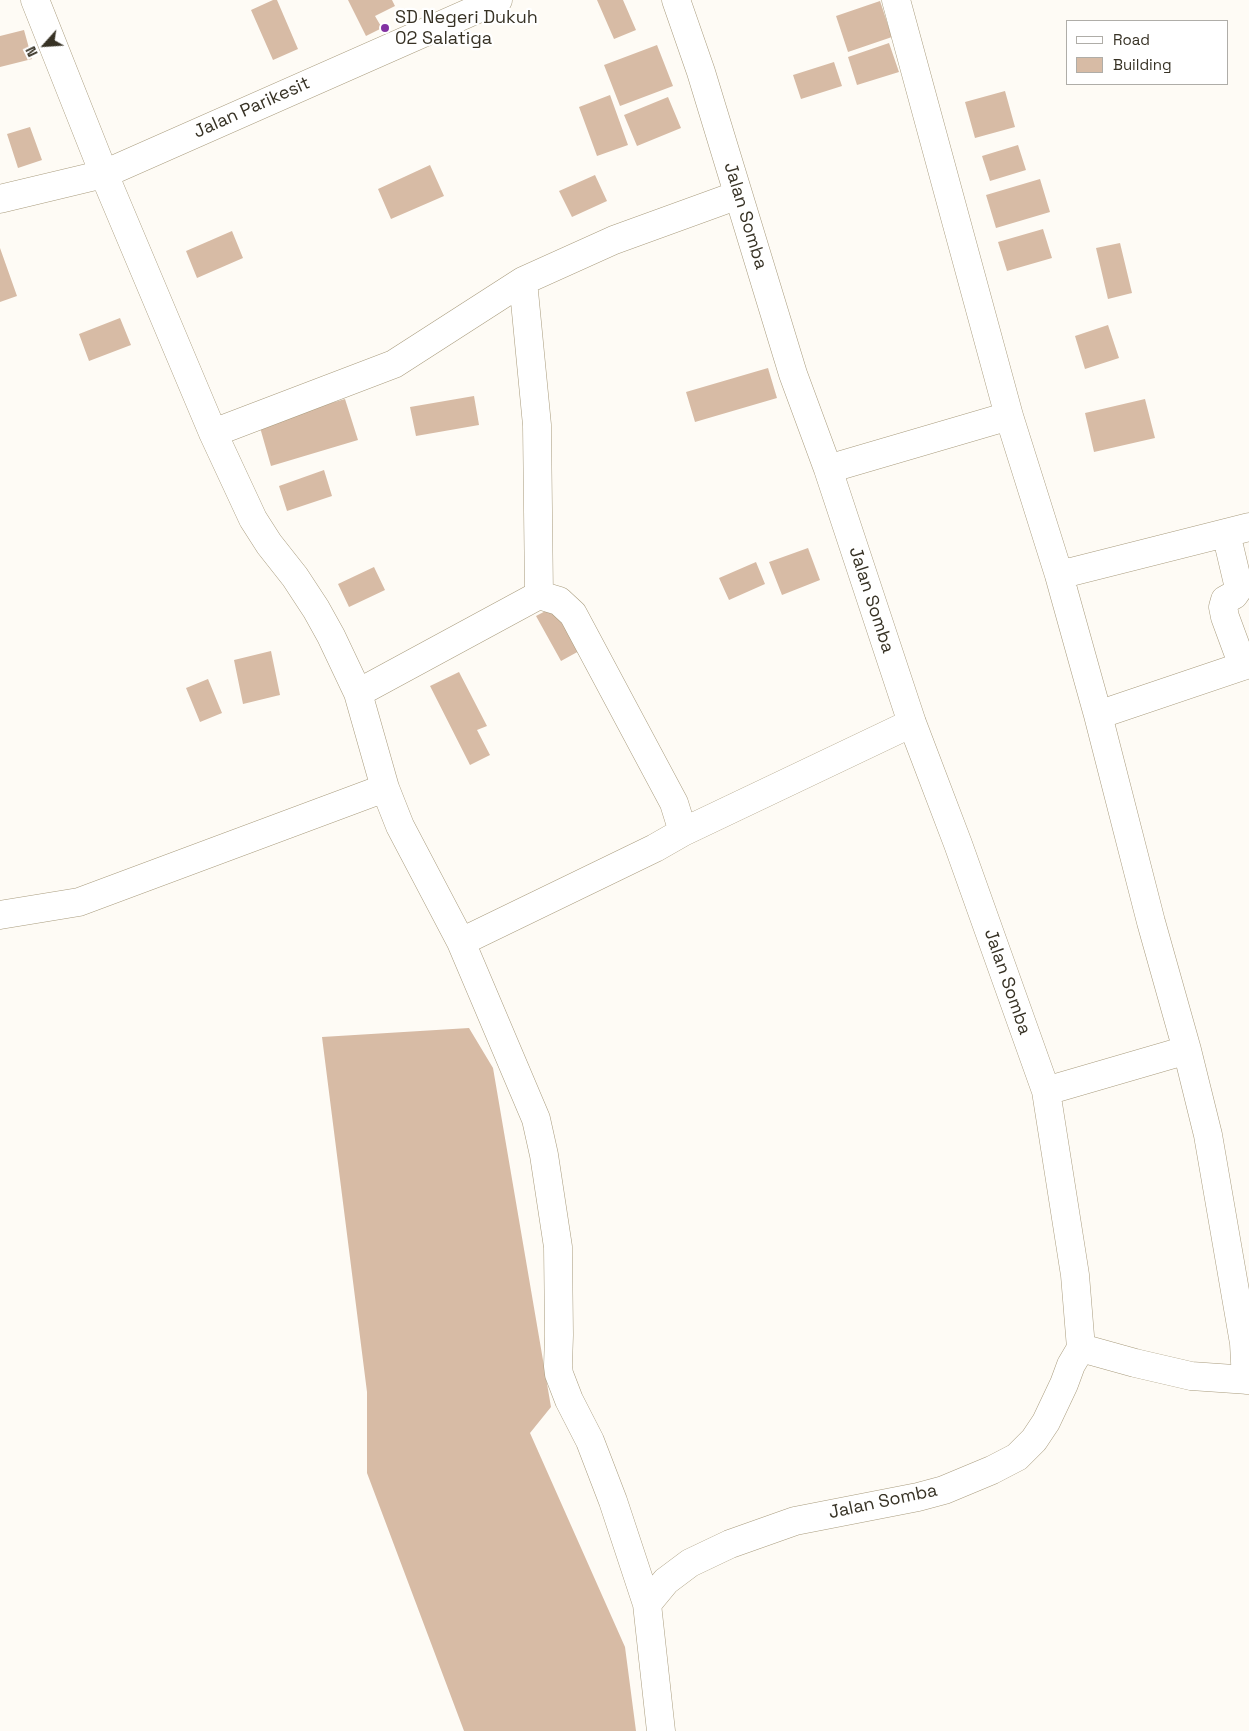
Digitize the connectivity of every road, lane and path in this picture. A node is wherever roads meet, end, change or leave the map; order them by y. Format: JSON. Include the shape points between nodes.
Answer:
{"nodes":[{"id":1,"x":35,"y":0,"type":"edge"},
{"id":2,"x":498,"y":0,"type":"edge"},
{"id":3,"x":676,"y":0,"type":"edge"},
{"id":4,"x":896,"y":0,"type":"edge"},
{"id":5,"x":104,"y":174,"type":"junction"},
{"id":6,"x":738,"y":195,"type":"junction"},
{"id":7,"x":0,"y":199,"type":"edge"},
{"id":8,"x":523,"y":282,"type":"junction"},
{"id":9,"x":1009,"y":416,"type":"junction"},
{"id":10,"x":213,"y":433,"type":"junction"},
{"id":11,"x":828,"y":468,"type":"junction"},
{"id":12,"x":1238,"y":530,"type":"edge"},
{"id":13,"x":1059,"y":575,"type":"junction"},
{"id":14,"x":539,"y":595,"type":"junction"},
{"id":15,"x":1246,"y":664,"type":"edge"},
{"id":16,"x":358,"y":693,"type":"junction"},
{"id":17,"x":1098,"y":715,"type":"junction"},
{"id":18,"x":912,"y":723,"type":"junction"},
{"id":19,"x":386,"y":788,"type":"junction"},
{"id":20,"x":683,"y":832,"type":"junction"},
{"id":21,"x":0,"y":915,"type":"edge"},
{"id":22,"x":461,"y":942,"type":"junction"},
{"id":23,"x":1187,"y":1050,"type":"junction"},
{"id":24,"x":1046,"y":1092,"type":"junction"},
{"id":25,"x":1081,"y":1348,"type":"junction"},
{"id":26,"x":1247,"y":1380,"type":"edge"},
{"id":27,"x":647,"y":1604,"type":"junction"},
{"id":28,"x":661,"y":1731,"type":"edge"}],
"edges":[{"from":1,"to":5,"type":"street"},
{"from":2,"to":5,"type":"street","name":"Jalan Parikesit"},
{"from":3,"to":6,"type":"street","name":"Jalan Somba"},
{"from":4,"to":9,"type":"street"},
{"from":5,"to":7,"type":"street","name":"Jalan Parikesit"},
{"from":5,"to":10,"type":"street"},
{"from":6,"to":8,"type":"street","via":[[614,240]]},
{"from":6,"to":11,"type":"street","name":"Jalan Somba","via":[[793,374]]},
{"from":8,"to":10,"type":"street","via":[[394,364]]},
{"from":8,"to":14,"type":"street","via":[[537,425]]},
{"from":9,"to":11,"type":"street"},
{"from":9,"to":13,"type":"street"},
{"from":10,"to":16,"type":"street","via":[[253,519],[316,608]]},
{"from":11,"to":18,"type":"street","name":"Jalan Somba"},
{"from":12,"to":13,"type":"street"},
{"from":12,"to":15,"type":"street","via":[[1240,588],[1225,600],[1223,607]]},
{"from":13,"to":17,"type":"street"},
{"from":14,"to":16,"type":"street"},
{"from":14,"to":20,"type":"street","via":[[559,601],[573,614],[674,803]]},
{"from":15,"to":17,"type":"street"},
{"from":16,"to":19,"type":"street"},
{"from":17,"to":23,"type":"street"},
{"from":18,"to":20,"type":"street"},
{"from":18,"to":24,"type":"street","name":"Jalan Somba"},
{"from":19,"to":21,"type":"street","via":[[78,902]]},
{"from":19,"to":22,"type":"street","via":[[400,826]]},
{"from":20,"to":22,"type":"street"},
{"from":22,"to":27,"type":"street","via":[[536,1119],[558,1248],[559,1374],[613,1501]]},
{"from":23,"to":24,"type":"street"},
{"from":23,"to":26,"type":"street","via":[[1208,1135],[1244,1343]]},
{"from":24,"to":25,"type":"street","name":"Jalan Somba","via":[[1075,1275]]},
{"from":25,"to":26,"type":"street","via":[[1190,1376]]},
{"from":25,"to":27,"type":"street","name":"Jalan Somba","via":[[1046,1422],[1017,1457],[944,1490],[795,1521],[730,1544],[690,1563],[666,1581]]},
{"from":27,"to":28,"type":"street"}]}
